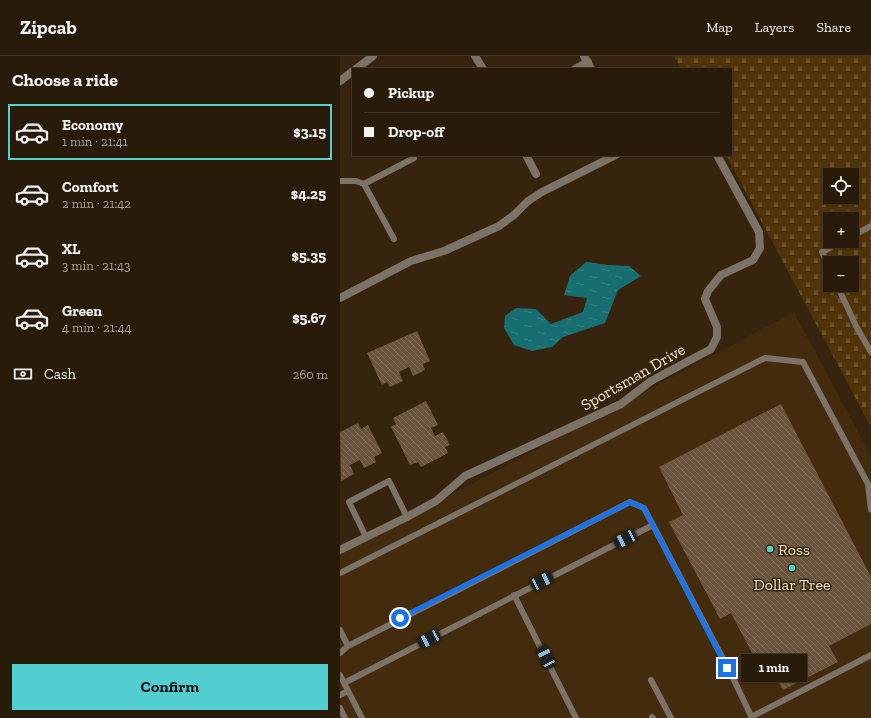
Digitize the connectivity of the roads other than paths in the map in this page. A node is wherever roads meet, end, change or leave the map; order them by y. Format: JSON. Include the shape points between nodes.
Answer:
{"nodes":[{"id":1,"x":373,"y":56,"type":"edge"},
{"id":2,"x":475,"y":56,"type":"edge"},
{"id":3,"x":588,"y":62,"type":"edge"},
{"id":4,"x":357,"y":68,"type":"edge"},
{"id":5,"x":482,"y":68,"type":"edge"},
{"id":6,"x":576,"y":68,"type":"edge"},
{"id":7,"x":352,"y":72,"type":"edge"},
{"id":8,"x":340,"y":81,"type":"edge"},
{"id":9,"x":527,"y":156,"type":"edge"},
{"id":10,"x":614,"y":156,"type":"edge"},
{"id":11,"x":718,"y":156,"type":"edge"},
{"id":12,"x":414,"y":158,"type":"dead end"},
{"id":13,"x":536,"y":174,"type":"dead end"},
{"id":14,"x":340,"y":182,"type":"edge"},
{"id":15,"x":364,"y":184,"type":"junction"},
{"id":16,"x":871,"y":226,"type":"edge"},
{"id":17,"x":859,"y":232,"type":"edge"},
{"id":18,"x":394,"y":240,"type":"dead end"},
{"id":19,"x":829,"y":248,"type":"edge"},
{"id":20,"x":824,"y":256,"type":"edge"},
{"id":21,"x":840,"y":292,"type":"edge"},
{"id":22,"x":340,"y":298,"type":"edge"},
{"id":23,"x":871,"y":352,"type":"edge"},
{"id":24,"x":871,"y":510,"type":"edge"},
{"id":25,"x":407,"y":517,"type":"junction"},
{"id":26,"x":652,"y":525,"type":"junction"},
{"id":27,"x":366,"y":537,"type":"junction"},
{"id":28,"x":340,"y":550,"type":"edge"},
{"id":29,"x":340,"y":573,"type":"edge"},
{"id":30,"x":514,"y":595,"type":"junction"},
{"id":31,"x":340,"y":630,"type":"edge"},
{"id":32,"x":348,"y":646,"type":"junction"},
{"id":33,"x":340,"y":653,"type":"edge"},
{"id":34,"x":871,"y":655,"type":"edge"},
{"id":35,"x":340,"y":675,"type":"edge"},
{"id":36,"x":651,"y":680,"type":"dead end"},
{"id":37,"x":344,"y":683,"type":"junction"},
{"id":38,"x":348,"y":691,"type":"junction"},
{"id":39,"x":340,"y":695,"type":"edge"},
{"id":40,"x":340,"y":708,"type":"edge"},
{"id":41,"x":751,"y":717,"type":"edge"},
{"id":42,"x":345,"y":718,"type":"edge"},
{"id":43,"x":362,"y":718,"type":"edge"},
{"id":44,"x":576,"y":718,"type":"edge"},
{"id":45,"x":671,"y":718,"type":"edge"}],
"edges":[{"from":1,"to":4,"type":"street"},
{"from":2,"to":5,"type":"street"},
{"from":3,"to":6,"type":"street"},
{"from":7,"to":8,"type":"street"},
{"from":9,"to":13,"type":"street"},
{"from":10,"to":22,"type":"street","via":[[542,192],[499,226],[444,251],[411,261]]},
{"from":11,"to":25,"type":"street","name":"Sportsman Drive","via":[[759,232],[760,248],[753,260],[721,276],[708,291],[705,299],[717,327],[717,337],[711,349],[651,381],[621,404],[465,476],[436,501]]},
{"from":12,"to":15,"type":"lane"},
{"from":14,"to":15,"type":"lane"},
{"from":15,"to":18,"type":"lane"},
{"from":16,"to":17,"type":"lane"},
{"from":19,"to":20,"type":"lane","via":[[822,252]]},
{"from":21,"to":23,"type":"lane"},
{"from":24,"to":29,"type":"lane","via":[[868,484],[803,362],[765,358]]},
{"from":25,"to":27,"type":"street","name":"Sportsman Drive"},
{"from":25,"to":27,"type":"lane","via":[[389,481],[349,502]]},
{"from":26,"to":30,"type":"lane"},
{"from":26,"to":32,"type":"lane","via":[[644,508],[630,502]]},
{"from":26,"to":41,"type":"lane"},
{"from":27,"to":28,"type":"street","name":"Sportsman Drive"},
{"from":30,"to":37,"type":"lane"},
{"from":30,"to":44,"type":"lane"},
{"from":31,"to":32,"type":"lane"},
{"from":32,"to":33,"type":"lane"},
{"from":34,"to":41,"type":"lane"},
{"from":35,"to":37,"type":"lane"},
{"from":36,"to":45,"type":"lane"},
{"from":37,"to":38,"type":"lane"},
{"from":38,"to":39,"type":"lane"},
{"from":38,"to":43,"type":"lane"},
{"from":40,"to":42,"type":"lane"}]}
